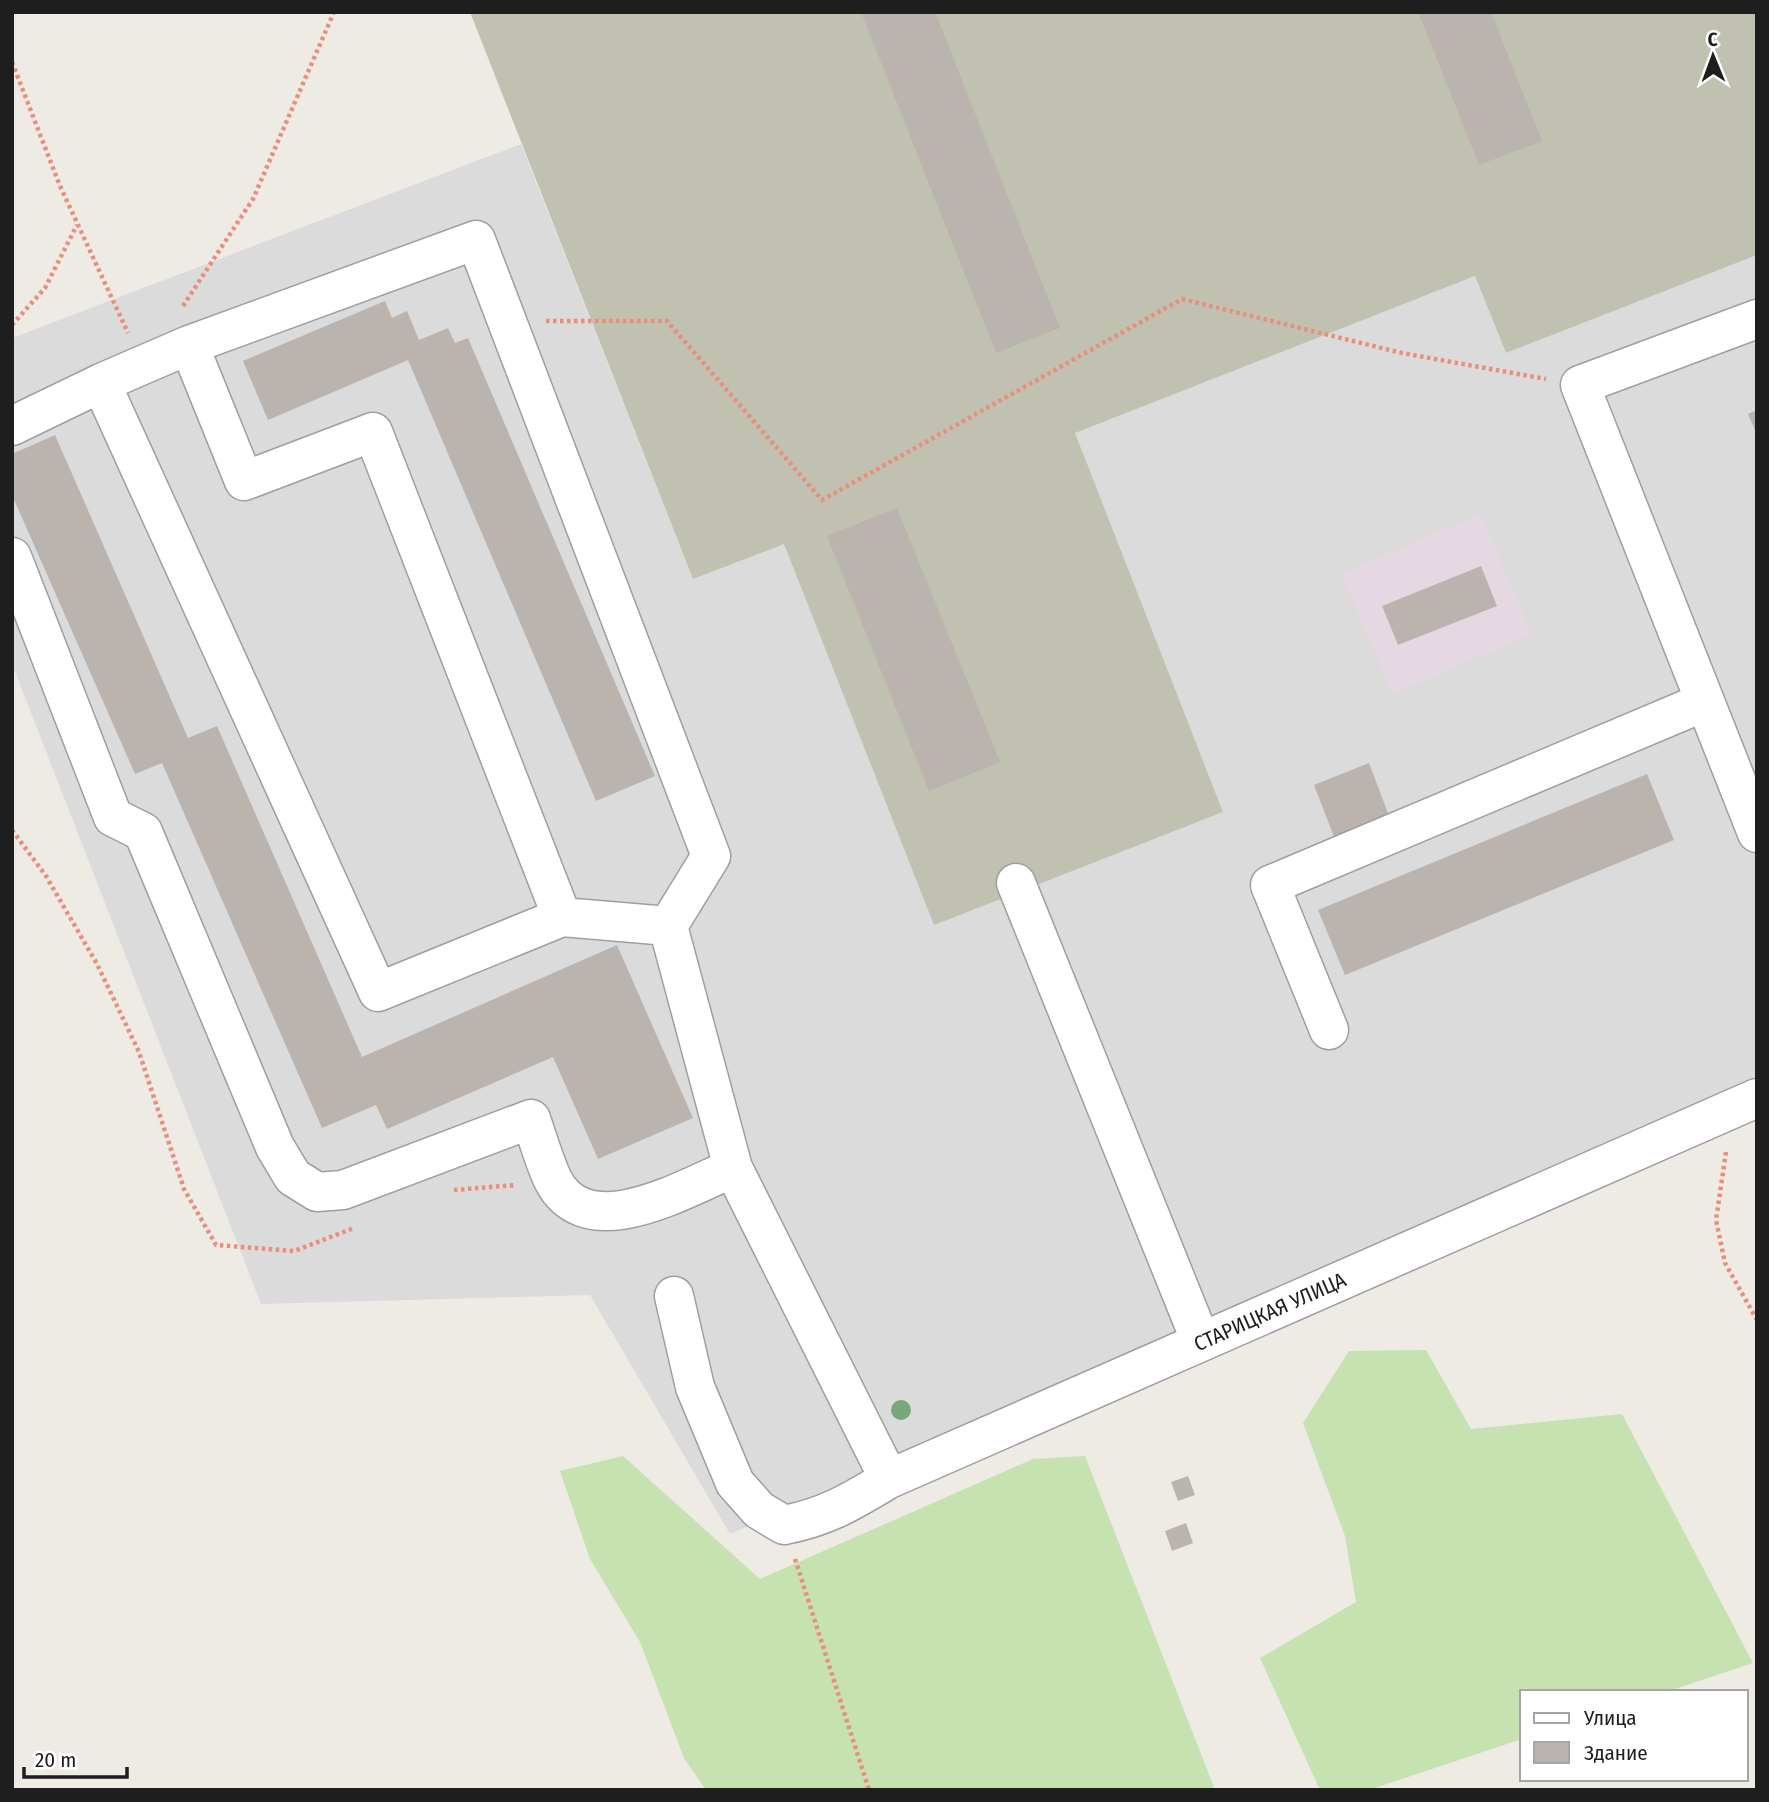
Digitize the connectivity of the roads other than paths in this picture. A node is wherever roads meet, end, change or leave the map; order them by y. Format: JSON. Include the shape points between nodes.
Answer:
{"nodes":[{"id":1,"x":1757,"y":319,"type":"edge"},
{"id":2,"x":189,"y":345,"type":"junction"},
{"id":3,"x":101,"y":383,"type":"junction"},
{"id":4,"x":12,"y":426,"type":"edge"},
{"id":5,"x":12,"y":557,"type":"edge"},
{"id":6,"x":1704,"y":702,"type":"junction"},
{"id":7,"x":1757,"y":833,"type":"edge"},
{"id":8,"x":1016,"y":883,"type":"dead end"},
{"id":9,"x":562,"y":917,"type":"junction"},
{"id":10,"x":668,"y":926,"type":"junction"},
{"id":11,"x":1329,"y":1030,"type":"dead end"},
{"id":12,"x":1753,"y":1099,"type":"edge"},
{"id":13,"x":733,"y":1168,"type":"junction"},
{"id":14,"x":674,"y":1296,"type":"dead end"},
{"id":15,"x":1201,"y":1342,"type":"junction"},
{"id":16,"x":889,"y":1479,"type":"junction"}],
"edges":[{"from":1,"to":6,"type":"street","via":[[1580,385]]},
{"from":2,"to":3,"type":"street"},
{"from":2,"to":9,"type":"street","via":[[244,481],[373,432]]},
{"from":2,"to":10,"type":"street","via":[[475,240],[711,856]]},
{"from":3,"to":4,"type":"street"},
{"from":3,"to":9,"type":"street","via":[[378,992]]},
{"from":5,"to":13,"type":"street","via":[[113,817],[143,832],[275,1147],[293,1177],[317,1192],[343,1190],[531,1119],[554,1182],[572,1203],[590,1211],[632,1208]]},
{"from":6,"to":7,"type":"street"},
{"from":6,"to":11,"type":"street","via":[[1270,886]]},
{"from":8,"to":15,"type":"street"},
{"from":9,"to":10,"type":"street"},
{"from":10,"to":13,"type":"street"},
{"from":12,"to":15,"type":"street","name":"СТАРИЦКАЯ УЛИЦА"},
{"from":13,"to":16,"type":"street"},
{"from":14,"to":16,"type":"street","name":"СТАРИЦКАЯ УЛИЦА","via":[[695,1387],[735,1483],[759,1510],[784,1525],[806,1521],[833,1512]]},
{"from":15,"to":16,"type":"street","name":"СТАРИЦКАЯ УЛИЦА"}]}
